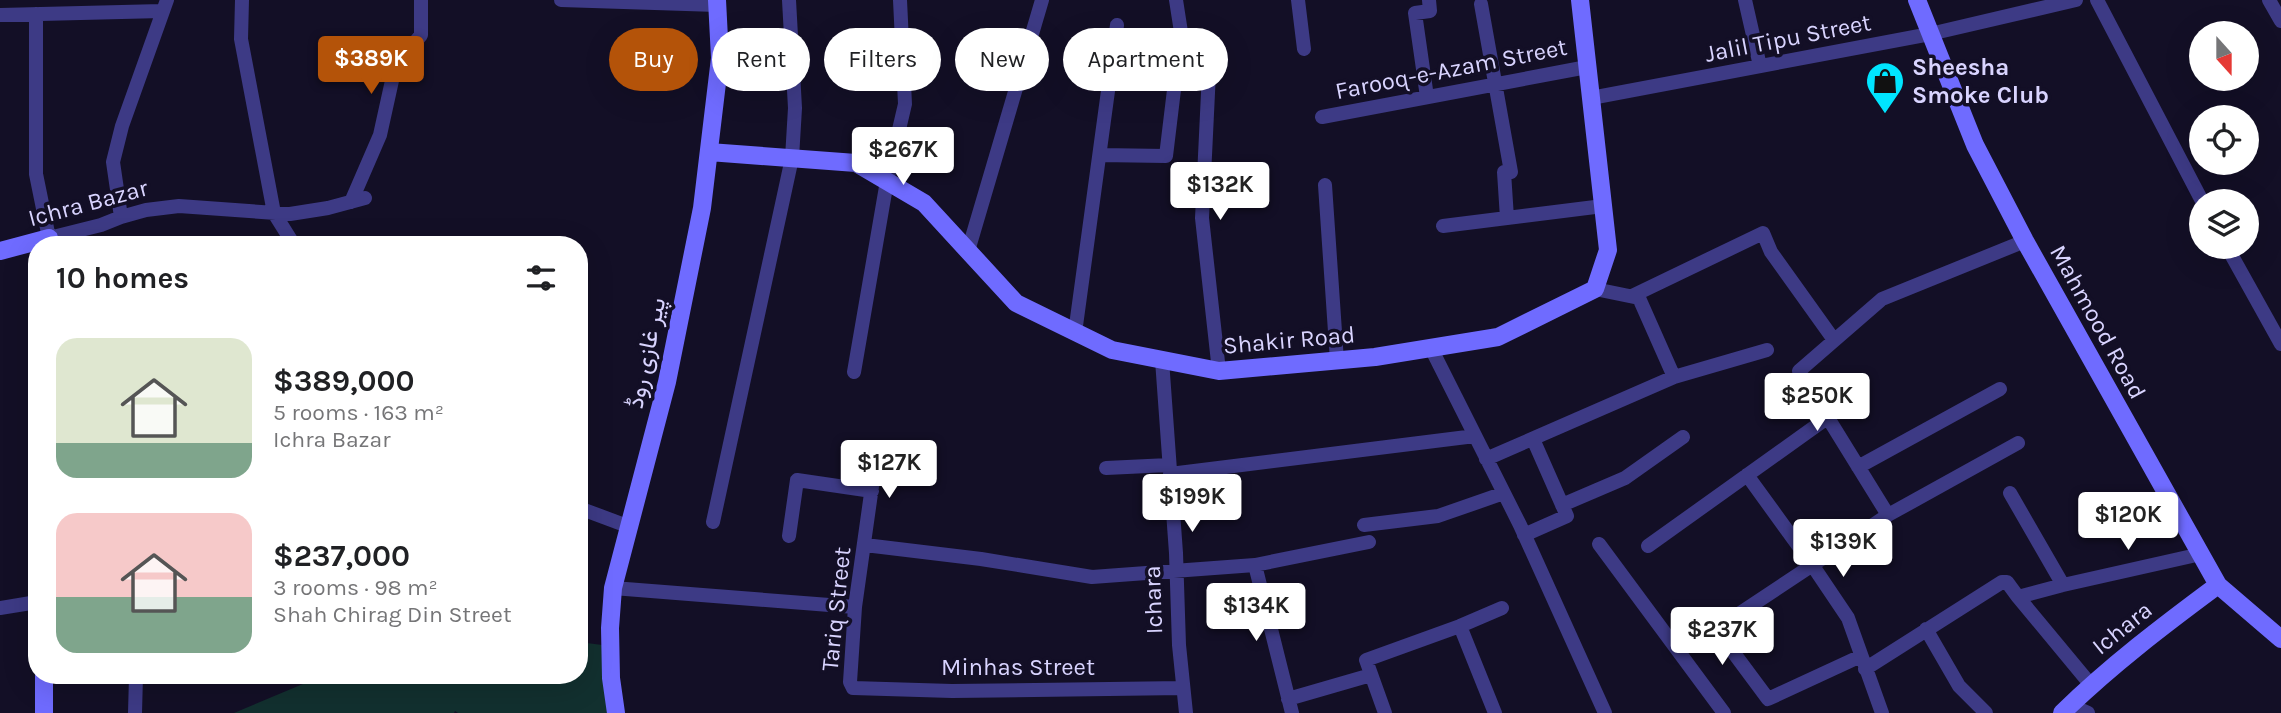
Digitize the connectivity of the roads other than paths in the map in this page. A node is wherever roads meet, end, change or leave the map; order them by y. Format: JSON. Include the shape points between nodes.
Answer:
{"nodes":[{"id":1,"x":242,"y":0,"type":"edge"},
{"id":2,"x":421,"y":0,"type":"edge"},
{"id":3,"x":561,"y":0,"type":"edge"},
{"id":4,"x":789,"y":0,"type":"edge"},
{"id":5,"x":900,"y":0,"type":"edge"},
{"id":6,"x":1042,"y":0,"type":"edge"},
{"id":7,"x":1176,"y":0,"type":"edge"},
{"id":8,"x":1298,"y":0,"type":"edge"},
{"id":9,"x":1429,"y":0,"type":"edge"},
{"id":10,"x":1580,"y":0,"type":"edge"},
{"id":11,"x":1745,"y":0,"type":"edge"},
{"id":12,"x":1917,"y":0,"type":"edge"},
{"id":13,"x":2076,"y":0,"type":"edge"},
{"id":14,"x":2097,"y":0,"type":"edge"},
{"id":15,"x":2269,"y":0,"type":"edge"},
{"id":16,"x":717,"y":3,"type":"edge"},
{"id":17,"x":1480,"y":4,"type":"dead end"},
{"id":18,"x":165,"y":6,"type":"edge"},
{"id":19,"x":36,"y":14,"type":"junction"},
{"id":20,"x":0,"y":15,"type":"edge"},
{"id":21,"x":2281,"y":21,"type":"edge"},
{"id":22,"x":1117,"y":25,"type":"dead end"},
{"id":23,"x":1930,"y":34,"type":"junction"},
{"id":24,"x":1304,"y":49,"type":"dead end"},
{"id":25,"x":1587,"y":66,"type":"junction"},
{"id":26,"x":1760,"y":66,"type":"junction"},
{"id":27,"x":1494,"y":84,"type":"junction"},
{"id":28,"x":1208,"y":91,"type":"edge"},
{"id":29,"x":1427,"y":97,"type":"junction"},
{"id":30,"x":1591,"y":98,"type":"junction"},
{"id":31,"x":1322,"y":117,"type":"dead end"},
{"id":32,"x":709,"y":152,"type":"junction"},
{"id":33,"x":1100,"y":155,"type":"junction"},
{"id":34,"x":792,"y":158,"type":"junction"},
{"id":35,"x":887,"y":181,"type":"junction"},
{"id":36,"x":1325,"y":185,"type":"dead end"},
{"id":37,"x":2196,"y":189,"type":"edge"},
{"id":38,"x":1603,"y":206,"type":"junction"},
{"id":39,"x":274,"y":213,"type":"junction"},
{"id":40,"x":121,"y":216,"type":"junction"},
{"id":41,"x":1507,"y":218,"type":"junction"},
{"id":42,"x":1443,"y":226,"type":"dead end"},
{"id":43,"x":48,"y":236,"type":"edge"},
{"id":44,"x":67,"y":236,"type":"edge"},
{"id":45,"x":288,"y":236,"type":"edge"},
{"id":46,"x":2025,"y":241,"type":"junction"},
{"id":47,"x":28,"y":246,"type":"edge"},
{"id":48,"x":0,"y":251,"type":"edge"},
{"id":49,"x":968,"y":251,"type":"junction"},
{"id":50,"x":2234,"y":259,"type":"edge"},
{"id":51,"x":1595,"y":289,"type":"junction"},
{"id":52,"x":1632,"y":296,"type":"junction"},
{"id":53,"x":1076,"y":333,"type":"junction"},
{"id":54,"x":1833,"y":340,"type":"junction"},
{"id":55,"x":2281,"y":344,"type":"edge"},
{"id":56,"x":1431,"y":348,"type":"junction"},
{"id":57,"x":1768,"y":350,"type":"dead end"},
{"id":58,"x":1162,"y":360,"type":"junction"},
{"id":59,"x":1337,"y":361,"type":"junction"},
{"id":60,"x":1219,"y":371,"type":"junction"},
{"id":61,"x":854,"y":372,"type":"dead end"},
{"id":62,"x":1674,"y":377,"type":"junction"},
{"id":63,"x":2000,"y":389,"type":"dead end"},
{"id":64,"x":1828,"y":418,"type":"junction"},
{"id":65,"x":1475,"y":436,"type":"junction"},
{"id":66,"x":1683,"y":437,"type":"dead end"},
{"id":67,"x":1533,"y":439,"type":"junction"},
{"id":68,"x":2018,"y":443,"type":"dead end"},
{"id":69,"x":877,"y":451,"type":"dead end"},
{"id":70,"x":1486,"y":458,"type":"junction"},
{"id":71,"x":1858,"y":467,"type":"junction"},
{"id":72,"x":1106,"y":468,"type":"dead end"},
{"id":73,"x":1170,"y":470,"type":"junction"},
{"id":74,"x":1747,"y":475,"type":"junction"},
{"id":75,"x":872,"y":491,"type":"junction"},
{"id":76,"x":1504,"y":493,"type":"junction"},
{"id":77,"x":2010,"y":494,"type":"dead end"},
{"id":78,"x":1562,"y":505,"type":"junction"},
{"id":79,"x":588,"y":511,"type":"edge"},
{"id":80,"x":1888,"y":514,"type":"junction"},
{"id":81,"x":713,"y":522,"type":"dead end"},
{"id":82,"x":1364,"y":525,"type":"dead end"},
{"id":83,"x":630,"y":527,"type":"junction"},
{"id":84,"x":1524,"y":535,"type":"junction"},
{"id":85,"x":789,"y":536,"type":"dead end"},
{"id":86,"x":1369,"y":542,"type":"dead end"},
{"id":87,"x":1599,"y":544,"type":"dead end"},
{"id":88,"x":865,"y":545,"type":"junction"},
{"id":89,"x":1648,"y":546,"type":"dead end"},
{"id":90,"x":2201,"y":554,"type":"junction"},
{"id":91,"x":1255,"y":565,"type":"junction"},
{"id":92,"x":1813,"y":566,"type":"junction"},
{"id":93,"x":1177,"y":572,"type":"junction"},
{"id":94,"x":2063,"y":585,"type":"junction"},
{"id":95,"x":2218,"y":585,"type":"junction"},
{"id":96,"x":613,"y":588,"type":"junction"},
{"id":97,"x":2018,"y":597,"type":"junction"},
{"id":98,"x":28,"y":603,"type":"edge"},
{"id":99,"x":855,"y":607,"type":"junction"},
{"id":100,"x":0,"y":608,"type":"edge"},
{"id":101,"x":1502,"y":608,"type":"dead end"},
{"id":102,"x":1460,"y":626,"type":"junction"},
{"id":103,"x":1926,"y":629,"type":"junction"},
{"id":104,"x":2281,"y":639,"type":"edge"},
{"id":105,"x":1863,"y":662,"type":"junction"},
{"id":106,"x":1371,"y":675,"type":"junction"},
{"id":107,"x":44,"y":684,"type":"edge"},
{"id":108,"x":136,"y":684,"type":"edge"},
{"id":109,"x":2091,"y":685,"type":"junction"},
{"id":110,"x":853,"y":688,"type":"joint"},
{"id":111,"x":1183,"y":688,"type":"junction"},
{"id":112,"x":1290,"y":706,"type":"edge"},
{"id":113,"x":2066,"y":709,"type":"edge"},
{"id":114,"x":44,"y":713,"type":"edge"},
{"id":115,"x":135,"y":713,"type":"edge"},
{"id":116,"x":615,"y":713,"type":"edge"},
{"id":117,"x":1186,"y":713,"type":"edge"},
{"id":118,"x":1385,"y":713,"type":"edge"},
{"id":119,"x":1495,"y":713,"type":"edge"},
{"id":120,"x":1605,"y":713,"type":"edge"},
{"id":121,"x":1724,"y":713,"type":"edge"},
{"id":122,"x":1882,"y":713,"type":"edge"},
{"id":123,"x":1986,"y":713,"type":"edge"},
{"id":124,"x":2088,"y":713,"type":"edge"}],
"edges":[{"from":1,"to":39,"type":"street","via":[[241,39]]},
{"from":2,"to":39,"type":"street","name":"Ichra Bazar","via":[[421,35],[394,67],[380,135],[358,200]]},
{"from":3,"to":16,"type":"street"},
{"from":4,"to":34,"type":"street","via":[[795,108]]},
{"from":5,"to":35,"type":"street","via":[[905,104]]},
{"from":6,"to":49,"type":"street"},
{"from":7,"to":33,"type":"street","via":[[1181,32],[1166,156]]},
{"from":8,"to":24,"type":"street"},
{"from":9,"to":29,"type":"street","via":[[1430,10],[1415,13]]},
{"from":10,"to":25,"type":"street"},
{"from":11,"to":26,"type":"street"},
{"from":12,"to":23,"type":"street","name":"Mahmood Road"},
{"from":13,"to":23,"type":"street","name":"Jalil Tipu Street"},
{"from":14,"to":37,"type":"street"},
{"from":15,"to":21,"type":"street"},
{"from":16,"to":32,"type":"street","name":"پیر غازی روڈ","via":[[720,58]]},
{"from":17,"to":27,"type":"street"},
{"from":18,"to":19,"type":"street"},
{"from":18,"to":40,"type":"street","via":[[113,162]]},
{"from":19,"to":20,"type":"street"},
{"from":19,"to":43,"type":"street","via":[[36,174]]},
{"from":22,"to":33,"type":"street"},
{"from":23,"to":26,"type":"street","name":"Jalil Tipu Street"},
{"from":23,"to":46,"type":"street","name":"Mahmood Road","via":[[1975,145]]},
{"from":25,"to":27,"type":"street","name":"Farooq-e-Azam Street"},
{"from":25,"to":30,"type":"street"},
{"from":26,"to":30,"type":"street","name":"Jalil Tipu Street"},
{"from":27,"to":29,"type":"street","name":"Farooq-e-Azam Street"},
{"from":27,"to":41,"type":"street","via":[[1511,172],[1504,172]]},
{"from":28,"to":60,"type":"street","via":[[1202,218]]},
{"from":29,"to":31,"type":"street","name":"Farooq-e-Azam Street"},
{"from":30,"to":38,"type":"street"},
{"from":32,"to":34,"type":"street","name":"Shakir Road"},
{"from":32,"to":83,"type":"street","name":"پیر غازی روڈ","via":[[667,382]]},
{"from":33,"to":53,"type":"street"},
{"from":34,"to":35,"type":"street","name":"Shakir Road","via":[[856,163]]},
{"from":34,"to":81,"type":"street"},
{"from":35,"to":49,"type":"street","name":"Shakir Road","via":[[924,203]]},
{"from":35,"to":61,"type":"street"},
{"from":36,"to":59,"type":"street"},
{"from":38,"to":41,"type":"street"},
{"from":38,"to":51,"type":"street","via":[[1608,250]]},
{"from":39,"to":40,"type":"street","name":"Ichra Bazar","via":[[180,206]]},
{"from":39,"to":45,"type":"street"},
{"from":40,"to":44,"type":"street","name":"Ichra Bazar"},
{"from":41,"to":42,"type":"street"},
{"from":46,"to":54,"type":"street","via":[[1882,299]]},
{"from":46,"to":90,"type":"street","name":"Mahmood Road"},
{"from":47,"to":48,"type":"street","name":"Ichra Bazar"},
{"from":49,"to":53,"type":"street","name":"Shakir Road","via":[[1016,303]]},
{"from":50,"to":55,"type":"street"},
{"from":51,"to":52,"type":"street"},
{"from":51,"to":56,"type":"street","name":"Shakir Road","via":[[1499,337]]},
{"from":52,"to":54,"type":"street","via":[[1763,233],[1771,252]]},
{"from":52,"to":62,"type":"street","via":[[1639,298]]},
{"from":53,"to":58,"type":"street","name":"Shakir Road","via":[[1112,351]]},
{"from":54,"to":64,"type":"street","via":[[1799,371]]},
{"from":56,"to":59,"type":"street","name":"Shakir Road"},
{"from":56,"to":65,"type":"street"},
{"from":57,"to":62,"type":"street"},
{"from":58,"to":60,"type":"street","name":"Shakir Road"},
{"from":58,"to":73,"type":"street","name":"Ichara"},
{"from":59,"to":60,"type":"street","name":"Shakir Road"},
{"from":62,"to":67,"type":"street"},
{"from":63,"to":71,"type":"street"},
{"from":64,"to":71,"type":"street"},
{"from":64,"to":74,"type":"street"},
{"from":65,"to":70,"type":"street"},
{"from":65,"to":73,"type":"street"},
{"from":66,"to":78,"type":"street","via":[[1625,478]]},
{"from":67,"to":70,"type":"street"},
{"from":67,"to":78,"type":"street"},
{"from":68,"to":80,"type":"street"},
{"from":69,"to":75,"type":"street","name":"Tariq Street"},
{"from":70,"to":76,"type":"street"},
{"from":71,"to":80,"type":"street"},
{"from":72,"to":73,"type":"street"},
{"from":73,"to":93,"type":"street","name":"Ichara"},
{"from":74,"to":89,"type":"street"},
{"from":74,"to":92,"type":"street"},
{"from":75,"to":85,"type":"street","via":[[797,480]]},
{"from":75,"to":88,"type":"street","name":"Tariq Street"},
{"from":76,"to":82,"type":"street","via":[[1437,516]]},
{"from":76,"to":84,"type":"street"},
{"from":77,"to":94,"type":"street"},
{"from":78,"to":84,"type":"street","via":[[1567,516]]},
{"from":79,"to":83,"type":"street"},
{"from":80,"to":92,"type":"street"},
{"from":83,"to":96,"type":"street","name":"پیر غازی روڈ"},
{"from":84,"to":120,"type":"street"},
{"from":86,"to":91,"type":"street"},
{"from":87,"to":121,"type":"street"},
{"from":88,"to":93,"type":"street","via":[[1092,577]]},
{"from":88,"to":99,"type":"street","name":"Tariq Street"},
{"from":90,"to":94,"type":"street"},
{"from":90,"to":95,"type":"street","name":"Mahmood Road"},
{"from":91,"to":93,"type":"street"},
{"from":91,"to":112,"type":"street"},
{"from":92,"to":105,"type":"street","via":[[1848,618]]},
{"from":92,"to":105,"type":"street","via":[[1716,629],[1768,699]]},
{"from":93,"to":111,"type":"street","name":"Ichara"},
{"from":94,"to":97,"type":"street"},
{"from":95,"to":104,"type":"street","name":"Mahmood Road"},
{"from":95,"to":109,"type":"street","name":"Ichara"},
{"from":96,"to":99,"type":"street"},
{"from":96,"to":116,"type":"street","name":"پیر غازی روڈ","via":[[610,628]]},
{"from":97,"to":103,"type":"street","via":[[2002,582]]},
{"from":97,"to":109,"type":"street"},
{"from":98,"to":100,"type":"street"},
{"from":99,"to":110,"type":"street","name":"Tariq Street"},
{"from":101,"to":102,"type":"street"},
{"from":102,"to":106,"type":"street","via":[[1366,660]]},
{"from":102,"to":119,"type":"street"},
{"from":103,"to":105,"type":"street"},
{"from":103,"to":123,"type":"street","via":[[1959,686]]},
{"from":105,"to":122,"type":"street"},
{"from":106,"to":112,"type":"street"},
{"from":106,"to":118,"type":"street"},
{"from":107,"to":114,"type":"street"},
{"from":108,"to":115,"type":"street"},
{"from":109,"to":113,"type":"street","name":"Ichara"},
{"from":110,"to":111,"type":"street","name":"Minhas Street"},
{"from":111,"to":117,"type":"street","name":"Ichara"},
{"from":113,"to":124,"type":"street"}]}
